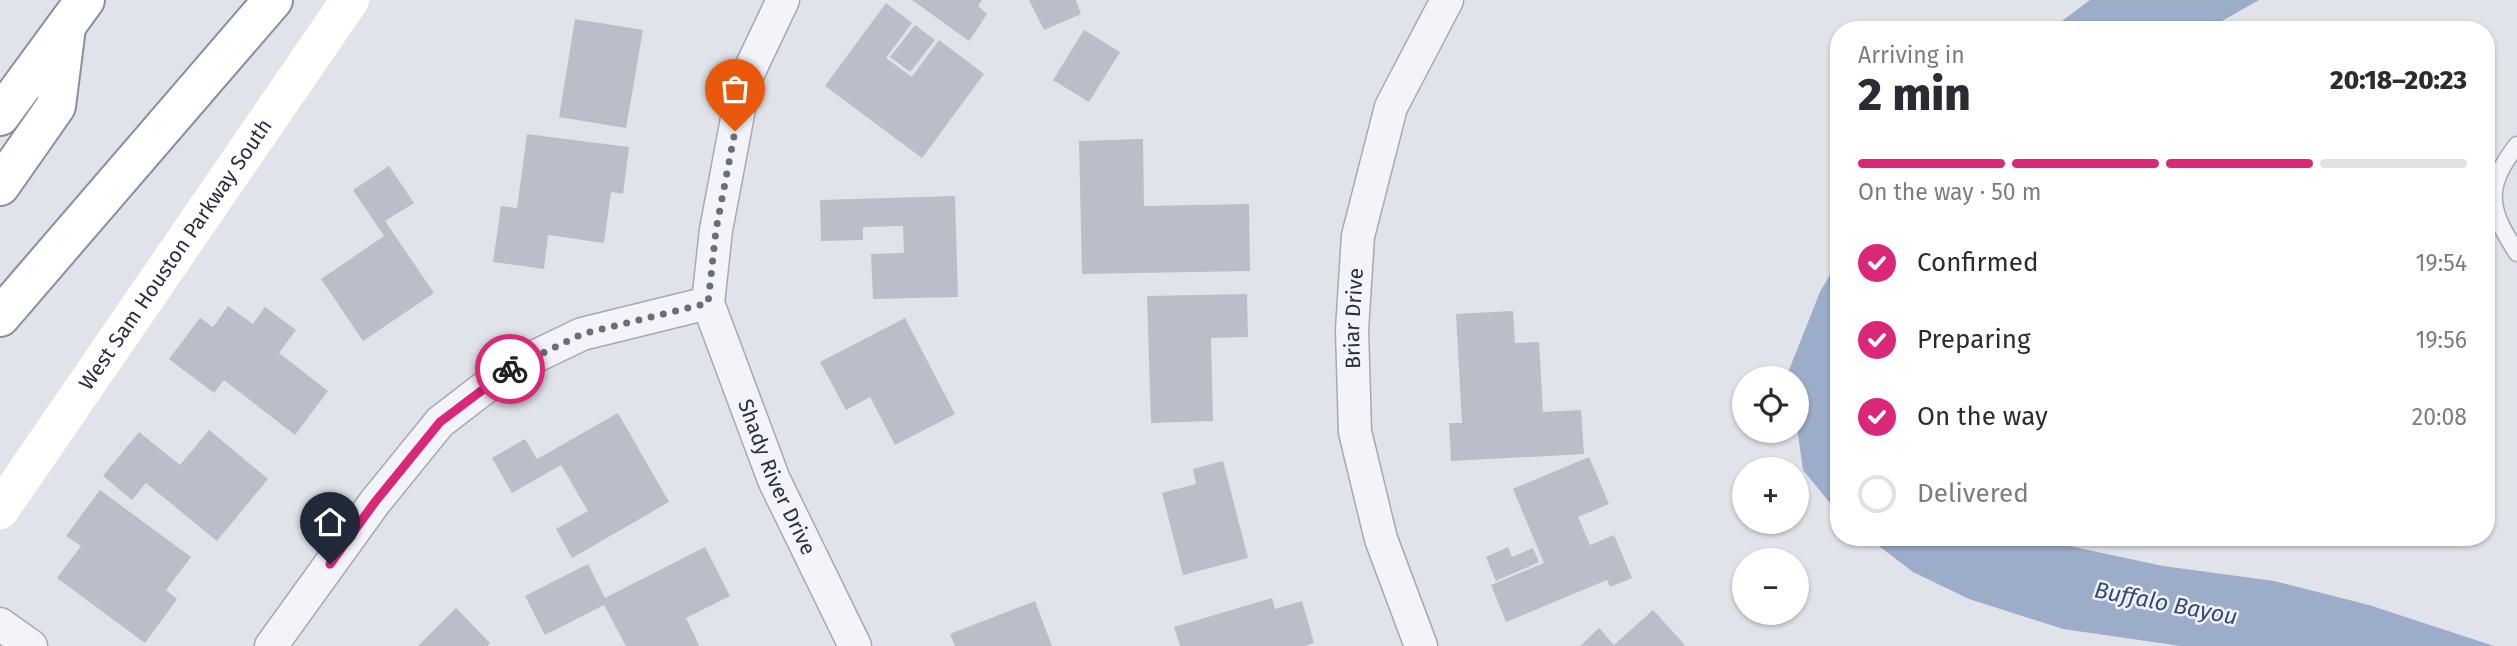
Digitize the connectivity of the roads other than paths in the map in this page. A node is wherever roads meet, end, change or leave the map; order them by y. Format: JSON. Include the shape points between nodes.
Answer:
{"nodes":[{"id":1,"x":273,"y":0,"type":"edge"},
{"id":2,"x":350,"y":0,"type":"edge"},
{"id":3,"x":783,"y":0,"type":"edge"},
{"id":4,"x":1447,"y":0,"type":"edge"},
{"id":5,"x":76,"y":13,"type":"edge"},
{"id":6,"x":0,"y":116,"type":"edge"},
{"id":7,"x":2517,"y":145,"type":"edge"},
{"id":8,"x":2495,"y":181,"type":"edge"},
{"id":9,"x":0,"y":186,"type":"edge"},
{"id":10,"x":2495,"y":214,"type":"edge"},
{"id":11,"x":2517,"y":253,"type":"edge"},
{"id":12,"x":708,"y":303,"type":"junction"},
{"id":13,"x":0,"y":317,"type":"edge"},
{"id":14,"x":0,"y":510,"type":"edge"},
{"id":15,"x":0,"y":624,"type":"edge"},
{"id":16,"x":31,"y":646,"type":"edge"},
{"id":17,"x":271,"y":646,"type":"edge"},
{"id":18,"x":855,"y":646,"type":"edge"},
{"id":19,"x":1421,"y":646,"type":"edge"}],
"edges":[{"from":1,"to":13,"type":"main road"},
{"from":2,"to":14,"type":"main road","name":"West Sam Houston Parkway South"},
{"from":3,"to":12,"type":"street","via":[[744,82],[716,230]]},
{"from":4,"to":19,"type":"street","name":"Briar Drive","via":[[1391,107],[1358,236],[1352,330],[1355,432],[1381,539]]},
{"from":5,"to":6,"type":"main road"},
{"from":5,"to":9,"type":"main road","via":[[56,106]]},
{"from":7,"to":8,"type":"lane"},
{"from":10,"to":11,"type":"lane"},
{"from":12,"to":17,"type":"street","via":[[582,334],[509,369],[440,422],[375,502]]},
{"from":12,"to":18,"type":"street","name":"Shady River Drive","via":[[775,480]]},
{"from":15,"to":16,"type":"street"}]}
